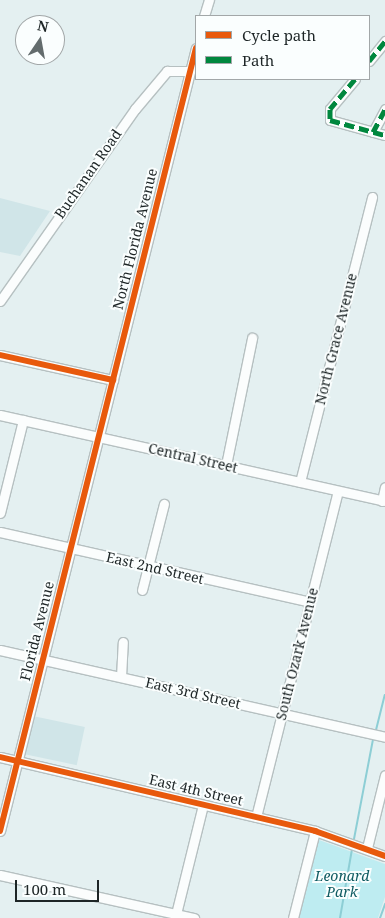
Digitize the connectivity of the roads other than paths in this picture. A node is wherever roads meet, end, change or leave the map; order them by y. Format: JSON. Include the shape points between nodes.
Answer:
{"nodes":[{"id":1,"x":208,"y":0,"type":"edge"},
{"id":2,"x":204,"y":15,"type":"edge"},
{"id":3,"x":385,"y":42,"type":"edge"},
{"id":4,"x":195,"y":52,"type":"edge"},
{"id":5,"x":174,"y":61,"type":"dead end"},
{"id":6,"x":370,"y":61,"type":"edge"},
{"id":7,"x":190,"y":71,"type":"junction"},
{"id":8,"x":165,"y":72,"type":"junction"},
{"id":9,"x":354,"y":80,"type":"edge"},
{"id":10,"x":385,"y":110,"type":"edge"},
{"id":11,"x":374,"y":132,"type":"junction"},
{"id":12,"x":385,"y":135,"type":"edge"},
{"id":13,"x":372,"y":197,"type":"dead end"},
{"id":14,"x":0,"y":301,"type":"edge"},
{"id":15,"x":252,"y":338,"type":"dead end"},
{"id":16,"x":0,"y":354,"type":"edge"},
{"id":17,"x":113,"y":380,"type":"junction"},
{"id":18,"x":0,"y":415,"type":"edge"},
{"id":19,"x":23,"y":420,"type":"junction"},
{"id":20,"x":98,"y":437,"type":"junction"},
{"id":21,"x":226,"y":466,"type":"junction"},
{"id":22,"x":300,"y":482,"type":"junction"},
{"id":23,"x":385,"y":487,"type":"edge"},
{"id":24,"x":338,"y":491,"type":"junction"},
{"id":25,"x":383,"y":501,"type":"edge"},
{"id":26,"x":164,"y":504,"type":"dead end"},
{"id":27,"x":0,"y":513,"type":"edge"},
{"id":28,"x":0,"y":532,"type":"edge"},
{"id":29,"x":71,"y":549,"type":"junction"},
{"id":30,"x":148,"y":566,"type":"junction"},
{"id":31,"x":142,"y":590,"type":"dead end"},
{"id":32,"x":310,"y":602,"type":"junction"},
{"id":33,"x":123,"y":642,"type":"dead end"},
{"id":34,"x":0,"y":650,"type":"edge"},
{"id":35,"x":43,"y":659,"type":"junction"},
{"id":36,"x":121,"y":677,"type":"junction"},
{"id":37,"x":282,"y":713,"type":"junction"},
{"id":38,"x":385,"y":737,"type":"edge"},
{"id":39,"x":0,"y":757,"type":"edge"},
{"id":40,"x":17,"y":760,"type":"junction"},
{"id":41,"x":385,"y":774,"type":"edge"},
{"id":42,"x":203,"y":805,"type":"junction"},
{"id":43,"x":256,"y":817,"type":"junction"},
{"id":44,"x":0,"y":831,"type":"edge"},
{"id":45,"x":315,"y":831,"type":"junction"},
{"id":46,"x":367,"y":848,"type":"junction"},
{"id":47,"x":385,"y":856,"type":"edge"},
{"id":48,"x":0,"y":875,"type":"edge"},
{"id":49,"x":176,"y":916,"type":"edge"},
{"id":50,"x":194,"y":918,"type":"edge"},
{"id":51,"x":294,"y":918,"type":"edge"}],
"edges":[{"from":1,"to":2,"type":"street"},
{"from":3,"to":6,"type":"street"},
{"from":4,"to":7,"type":"street","name":"North Florida Avenue"},
{"from":5,"to":8,"type":"street","name":"Buchanan Road"},
{"from":7,"to":8,"type":"street"},
{"from":7,"to":17,"type":"street","name":"North Florida Avenue"},
{"from":8,"to":14,"type":"street","name":"Buchanan Road","via":[[100,153]]},
{"from":9,"to":11,"type":"street","via":[[328,116],[333,123]]},
{"from":10,"to":11,"type":"street"},
{"from":11,"to":12,"type":"street"},
{"from":13,"to":22,"type":"street","name":"North Grace Avenue"},
{"from":15,"to":21,"type":"street"},
{"from":16,"to":17,"type":"street"},
{"from":17,"to":20,"type":"street","name":"North Florida Avenue"},
{"from":18,"to":19,"type":"street","name":"Central Street"},
{"from":19,"to":20,"type":"street","name":"Central Street"},
{"from":19,"to":27,"type":"street"},
{"from":20,"to":21,"type":"street","name":"Central Street"},
{"from":20,"to":29,"type":"street","name":"Florida Avenue"},
{"from":21,"to":22,"type":"street","name":"Central Street"},
{"from":22,"to":24,"type":"street","name":"Central Street"},
{"from":23,"to":25,"type":"street"},
{"from":24,"to":25,"type":"street","name":"Central Street"},
{"from":24,"to":32,"type":"street","name":"South Ozark Avenue"},
{"from":26,"to":30,"type":"street"},
{"from":28,"to":29,"type":"street","name":"East 2nd Street"},
{"from":29,"to":30,"type":"street","name":"East 2nd Street"},
{"from":29,"to":35,"type":"street","name":"Florida Avenue"},
{"from":30,"to":31,"type":"street"},
{"from":30,"to":32,"type":"street","name":"East 2nd Street"},
{"from":32,"to":37,"type":"street","name":"South Ozark Avenue"},
{"from":33,"to":36,"type":"street"},
{"from":34,"to":35,"type":"street","name":"East 3rd Street"},
{"from":35,"to":36,"type":"street","name":"East 3rd Street"},
{"from":35,"to":40,"type":"street","name":"Florida Avenue"},
{"from":36,"to":37,"type":"street","name":"East 3rd Street"},
{"from":37,"to":38,"type":"street","name":"East 3rd Street"},
{"from":37,"to":43,"type":"street","name":"South Ozark Avenue"},
{"from":39,"to":40,"type":"street","name":"East 4th Street"},
{"from":40,"to":42,"type":"street","name":"East 4th Street"},
{"from":40,"to":44,"type":"street","name":"Florida Avenue"},
{"from":41,"to":46,"type":"street"},
{"from":42,"to":43,"type":"street","name":"East 4th Street"},
{"from":42,"to":49,"type":"street"},
{"from":43,"to":45,"type":"street","name":"East 4th Street"},
{"from":45,"to":46,"type":"street","name":"East 4th Street"},
{"from":45,"to":51,"type":"street"},
{"from":46,"to":47,"type":"street","name":"East 4th Street"},
{"from":48,"to":49,"type":"street"},
{"from":49,"to":50,"type":"street"}]}
